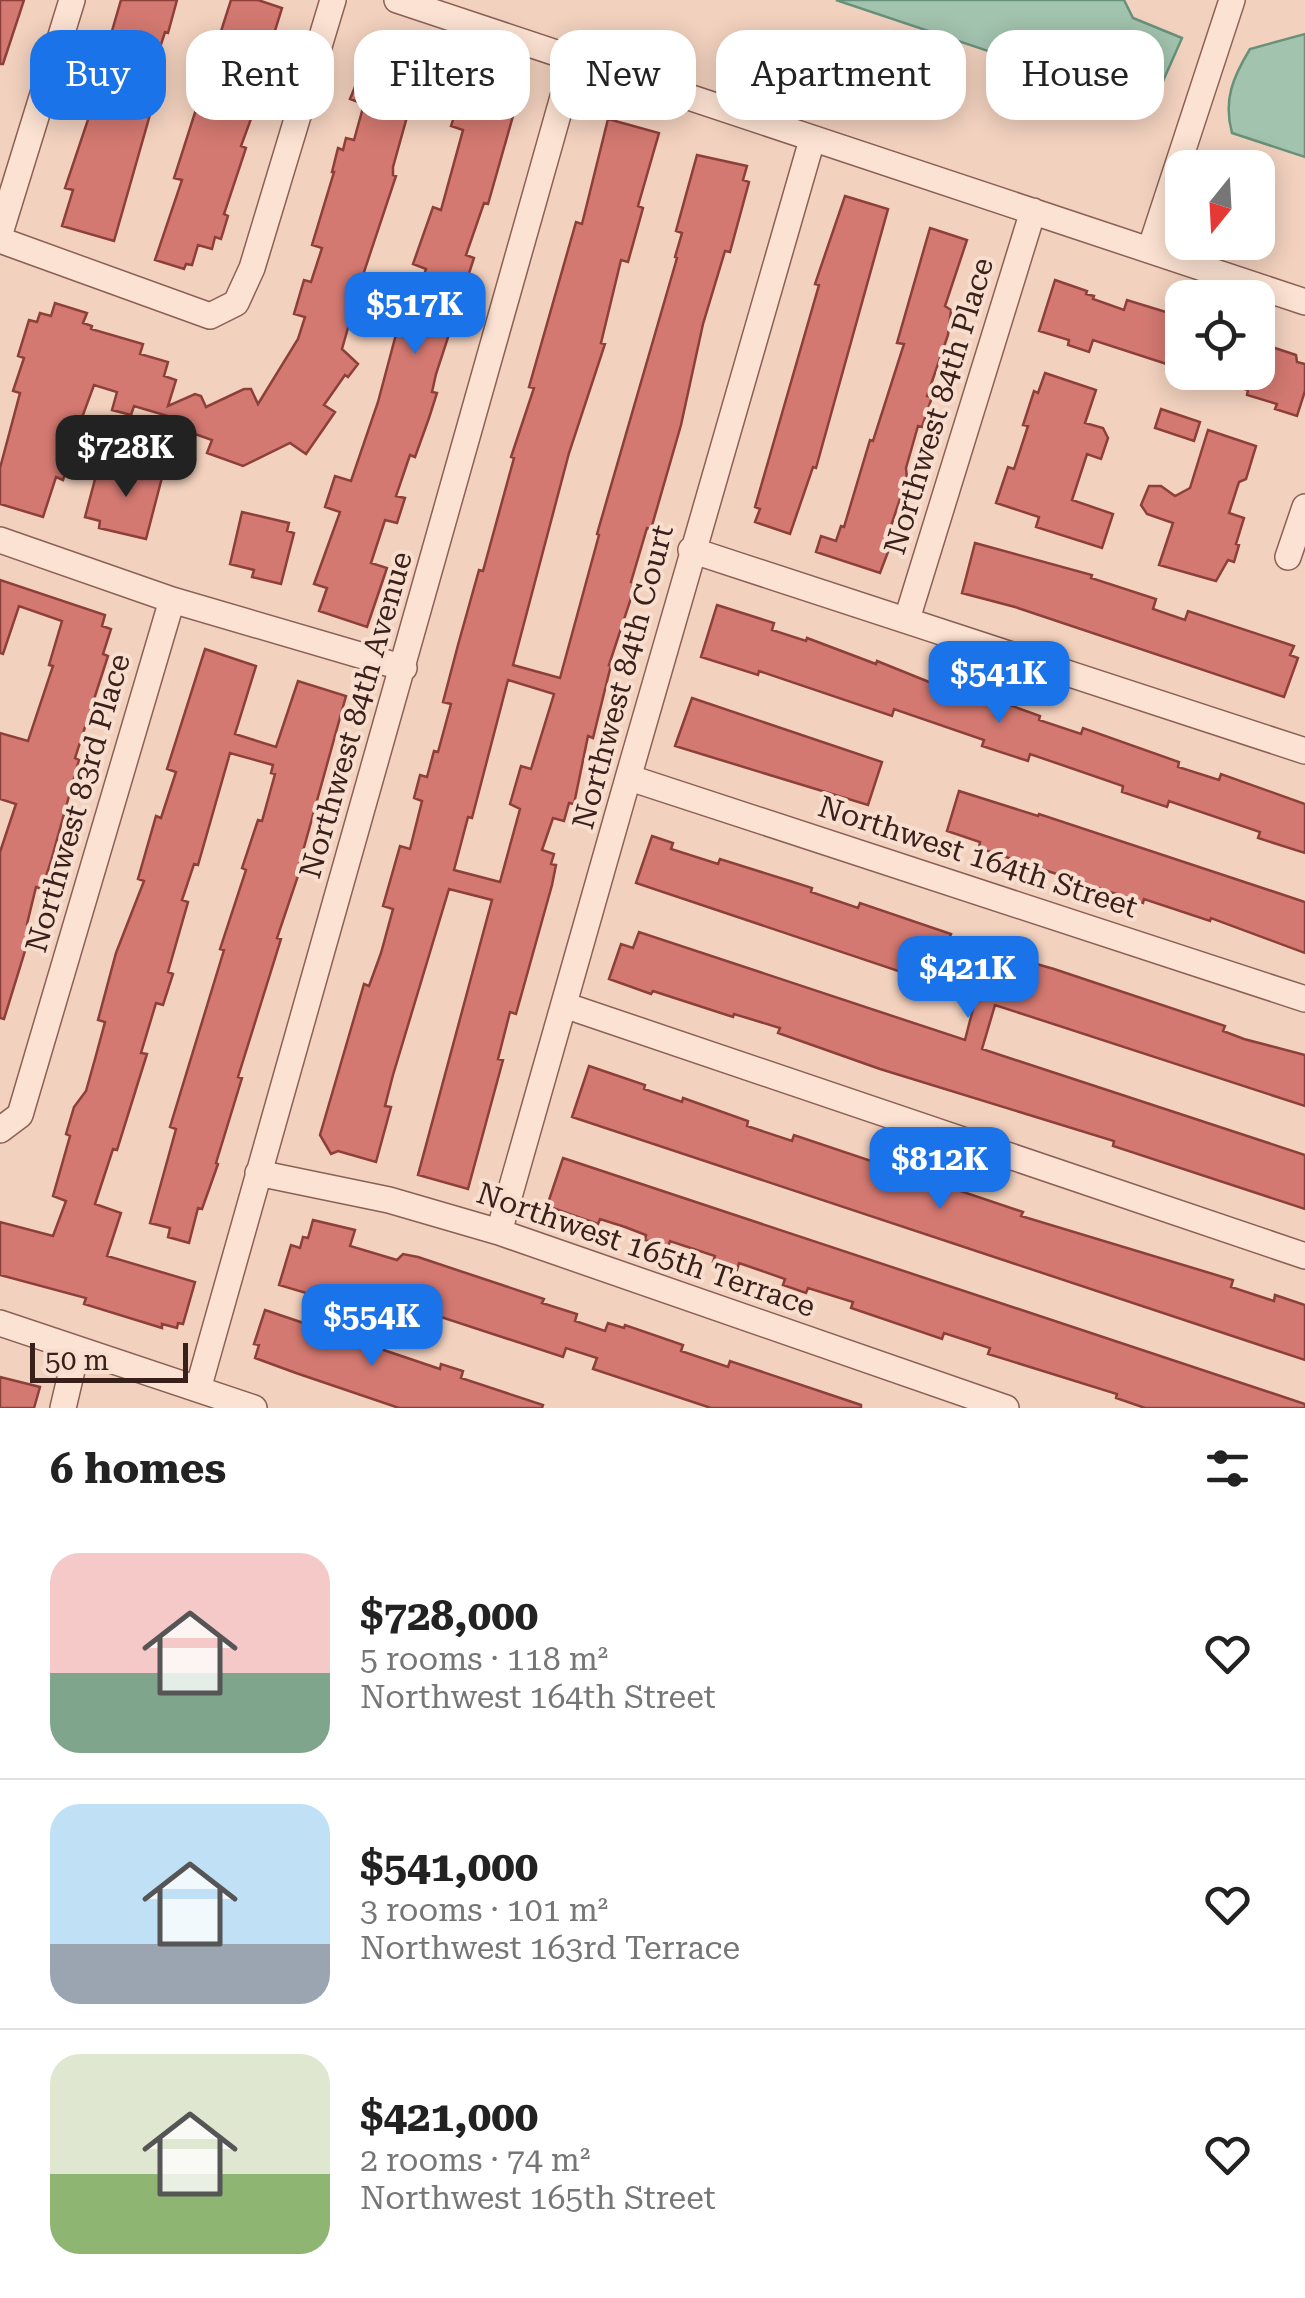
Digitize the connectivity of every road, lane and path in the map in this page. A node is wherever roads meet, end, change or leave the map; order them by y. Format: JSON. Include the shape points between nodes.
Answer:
{"nodes":[{"id":1,"x":72,"y":0,"type":"edge"},
{"id":2,"x":333,"y":0,"type":"edge"},
{"id":3,"x":398,"y":0,"type":"edge"},
{"id":4,"x":1232,"y":0,"type":"edge"},
{"id":5,"x":458,"y":10,"type":"edge"},
{"id":6,"x":550,"y":48,"type":"edge"},
{"id":7,"x":696,"y":100,"type":"edge"},
{"id":8,"x":557,"y":120,"type":"edge"},
{"id":9,"x":812,"y":140,"type":"junction"},
{"id":10,"x":1033,"y":211,"type":"junction"},
{"id":11,"x":0,"y":237,"type":"edge"},
{"id":12,"x":1150,"y":250,"type":"junction"},
{"id":13,"x":1305,"y":302,"type":"edge"},
{"id":14,"x":1305,"y":507,"type":"edge"},
{"id":15,"x":0,"y":540,"type":"edge"},
{"id":16,"x":691,"y":550,"type":"junction"},
{"id":17,"x":1288,"y":557,"type":"dead end"},
{"id":18,"x":172,"y":600,"type":"junction"},
{"id":19,"x":907,"y":620,"type":"junction"},
{"id":20,"x":404,"y":668,"type":"junction"},
{"id":21,"x":1305,"y":751,"type":"edge"},
{"id":22,"x":630,"y":778,"type":"junction"},
{"id":23,"x":1305,"y":999,"type":"edge"},
{"id":24,"x":564,"y":1005,"type":"junction"},
{"id":25,"x":0,"y":1130,"type":"edge"},
{"id":26,"x":258,"y":1173,"type":"junction"},
{"id":27,"x":499,"y":1232,"type":"junction"},
{"id":28,"x":1305,"y":1256,"type":"edge"},
{"id":29,"x":0,"y":1322,"type":"edge"},
{"id":30,"x":77,"y":1349,"type":"junction"},
{"id":31,"x":198,"y":1389,"type":"junction"},
{"id":32,"x":62,"y":1408,"type":"edge"},
{"id":33,"x":254,"y":1408,"type":"edge"},
{"id":34,"x":1006,"y":1408,"type":"edge"}],
"edges":[{"from":1,"to":11,"type":"street"},
{"from":2,"to":11,"type":"street","via":[[236,303],[210,316]]},
{"from":3,"to":5,"type":"street"},
{"from":4,"to":12,"type":"street"},
{"from":5,"to":6,"type":"street"},
{"from":7,"to":9,"type":"street"},
{"from":8,"to":20,"type":"street","name":"Northwest 84th Avenue"},
{"from":9,"to":10,"type":"street"},
{"from":9,"to":16,"type":"street","name":"Northwest 84th Court"},
{"from":10,"to":12,"type":"street"},
{"from":10,"to":19,"type":"street","name":"Northwest 84th Place"},
{"from":12,"to":13,"type":"street"},
{"from":14,"to":17,"type":"street"},
{"from":15,"to":18,"type":"street"},
{"from":16,"to":19,"type":"street"},
{"from":16,"to":22,"type":"street","name":"Northwest 84th Court"},
{"from":18,"to":20,"type":"street"},
{"from":18,"to":25,"type":"street","name":"Northwest 83rd Place","via":[[20,1115]]},
{"from":19,"to":21,"type":"street"},
{"from":20,"to":26,"type":"street","name":"Northwest 84th Avenue"},
{"from":22,"to":23,"type":"street","name":"Northwest 164th Street"},
{"from":22,"to":24,"type":"street","name":"Northwest 84th Court"},
{"from":24,"to":27,"type":"street","name":"Northwest 84th Court"},
{"from":24,"to":28,"type":"street"},
{"from":26,"to":27,"type":"street","name":"Northwest 165th Terrace"},
{"from":26,"to":31,"type":"street","name":"Northwest 84th Avenue"},
{"from":27,"to":34,"type":"street","name":"Northwest 165th Terrace"},
{"from":29,"to":30,"type":"street"},
{"from":30,"to":31,"type":"street"},
{"from":30,"to":32,"type":"street"},
{"from":31,"to":33,"type":"street"}]}
